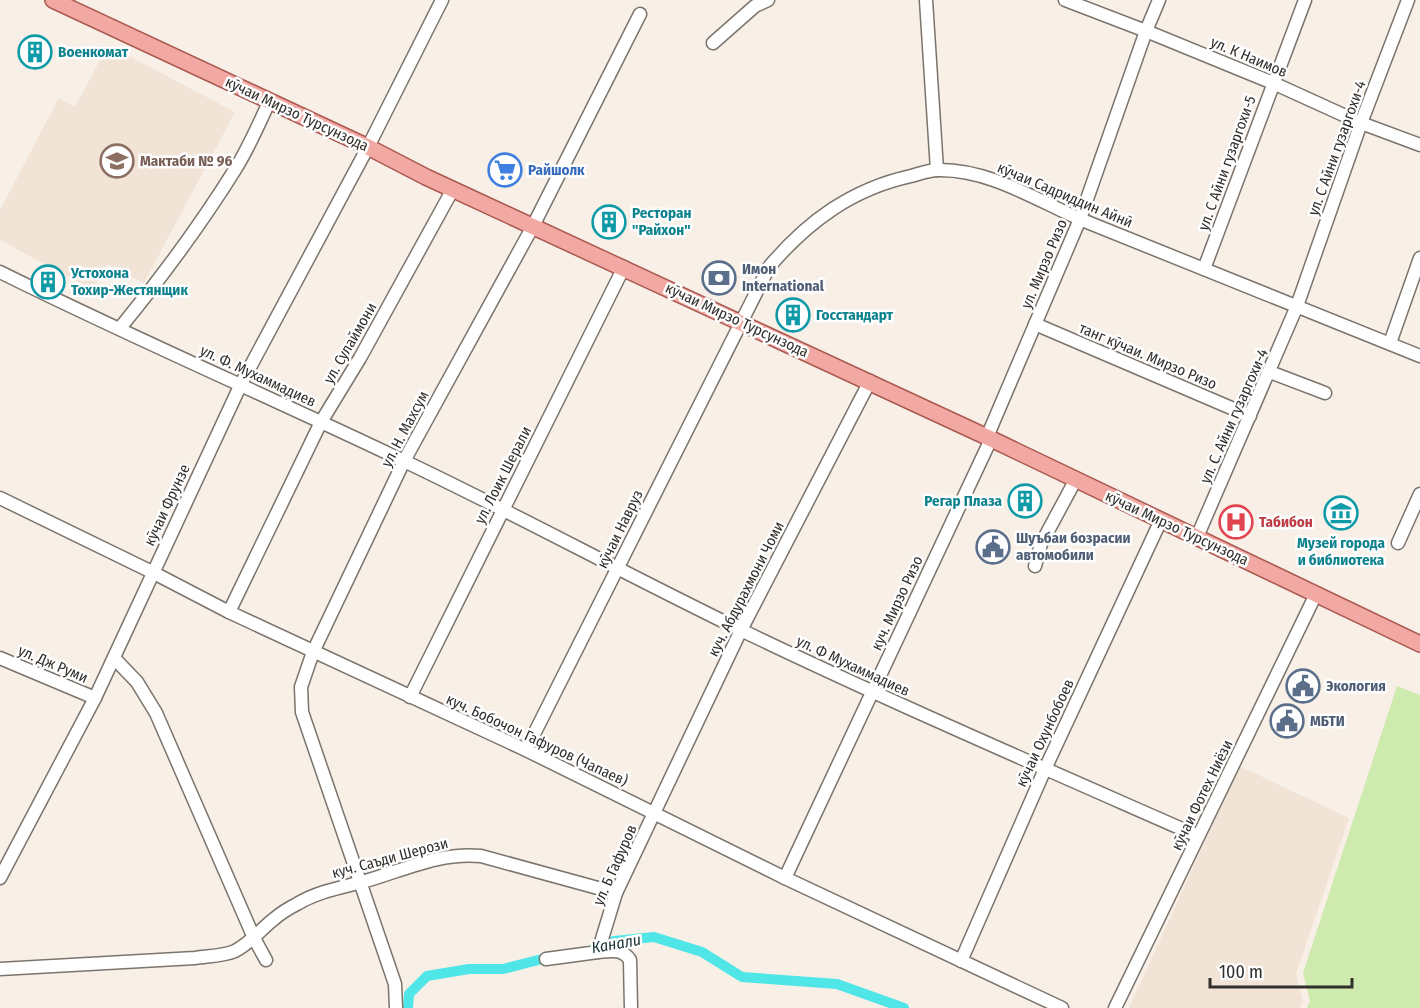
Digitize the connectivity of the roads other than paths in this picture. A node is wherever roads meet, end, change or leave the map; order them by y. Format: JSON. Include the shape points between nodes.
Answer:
{"nodes":[{"id":1,"x":53,"y":0,"type":"edge"},
{"id":2,"x":442,"y":0,"type":"edge"},
{"id":3,"x":768,"y":0,"type":"edge"},
{"id":4,"x":926,"y":0,"type":"edge"},
{"id":5,"x":1065,"y":0,"type":"edge"},
{"id":6,"x":1159,"y":0,"type":"edge"},
{"id":7,"x":1305,"y":0,"type":"edge"},
{"id":8,"x":1408,"y":0,"type":"edge"},
{"id":9,"x":640,"y":14,"type":"dead end"},
{"id":10,"x":1146,"y":31,"type":"junction"},
{"id":11,"x":713,"y":43,"type":"dead end"},
{"id":12,"x":1273,"y":83,"type":"junction"},
{"id":13,"x":269,"y":102,"type":"junction"},
{"id":14,"x":1361,"y":123,"type":"junction"},
{"id":15,"x":1420,"y":146,"type":"edge"},
{"id":16,"x":368,"y":147,"type":"junction"},
{"id":17,"x":937,"y":170,"type":"junction"},
{"id":18,"x":453,"y":189,"type":"junction"},
{"id":19,"x":1080,"y":219,"type":"junction"},
{"id":20,"x":533,"y":226,"type":"junction"},
{"id":21,"x":1420,"y":258,"type":"edge"},
{"id":22,"x":624,"y":267,"type":"junction"},
{"id":23,"x":1204,"y":269,"type":"junction"},
{"id":24,"x":0,"y":272,"type":"edge"},
{"id":25,"x":1297,"y":306,"type":"junction"},
{"id":26,"x":741,"y":321,"type":"junction"},
{"id":27,"x":1035,"y":324,"type":"junction"},
{"id":28,"x":120,"y":328,"type":"junction"},
{"id":29,"x":1390,"y":344,"type":"junction"},
{"id":30,"x":1420,"y":356,"type":"edge"},
{"id":31,"x":1270,"y":372,"type":"junction"},
{"id":32,"x":870,"y":381,"type":"junction"},
{"id":33,"x":241,"y":384,"type":"junction"},
{"id":34,"x":1325,"y":393,"type":"dead end"},
{"id":35,"x":1250,"y":416,"type":"junction"},
{"id":36,"x":321,"y":422,"type":"junction"},
{"id":37,"x":989,"y":438,"type":"junction"},
{"id":38,"x":404,"y":461,"type":"junction"},
{"id":39,"x":1076,"y":479,"type":"junction"},
{"id":40,"x":1420,"y":494,"type":"edge"},
{"id":41,"x":0,"y":498,"type":"edge"},
{"id":42,"x":502,"y":508,"type":"junction"},
{"id":43,"x":1161,"y":520,"type":"junction"},
{"id":44,"x":1197,"y":537,"type":"junction"},
{"id":45,"x":1398,"y":543,"type":"dead end"},
{"id":46,"x":1035,"y":566,"type":"dead end"},
{"id":47,"x":618,"y":569,"type":"junction"},
{"id":48,"x":152,"y":572,"type":"junction"},
{"id":49,"x":1316,"y":594,"type":"junction"},
{"id":50,"x":229,"y":612,"type":"junction"},
{"id":51,"x":741,"y":630,"type":"junction"},
{"id":52,"x":1420,"y":644,"type":"edge"},
{"id":53,"x":313,"y":652,"type":"junction"},
{"id":54,"x":0,"y":658,"type":"edge"},
{"id":55,"x":114,"y":658,"type":"junction"},
{"id":56,"x":872,"y":692,"type":"junction"},
{"id":57,"x":410,"y":697,"type":"junction"},
{"id":58,"x":95,"y":698,"type":"junction"},
{"id":59,"x":526,"y":750,"type":"junction"},
{"id":60,"x":1045,"y":769,"type":"junction"},
{"id":61,"x":655,"y":813,"type":"junction"},
{"id":62,"x":1198,"y":836,"type":"junction"},
{"id":63,"x":0,"y":878,"type":"edge"},
{"id":64,"x":785,"y":878,"type":"junction"},
{"id":65,"x":361,"y":882,"type":"junction"},
{"id":66,"x":616,"y":893,"type":"junction"},
{"id":67,"x":254,"y":938,"type":"junction"},
{"id":68,"x":598,"y":952,"type":"junction"},
{"id":69,"x":546,"y":959,"type":"dead end"},
{"id":70,"x":266,"y":960,"type":"dead end"},
{"id":71,"x":961,"y":961,"type":"junction"},
{"id":72,"x":0,"y":969,"type":"edge"},
{"id":73,"x":396,"y":1008,"type":"edge"},
{"id":74,"x":632,"y":1008,"type":"edge"},
{"id":75,"x":1062,"y":1008,"type":"edge"},
{"id":76,"x":1115,"y":1008,"type":"edge"}],
"edges":[{"from":1,"to":13,"type":"main road","name":"кӯчаи Мирзо Турсунзода"},
{"from":2,"to":16,"type":"street","name":"кӯчаи Фрунзе"},
{"from":3,"to":11,"type":"street","via":[[755,6]]},
{"from":4,"to":17,"type":"street"},
{"from":5,"to":10,"type":"street","name":"ул. К Наимов"},
{"from":6,"to":10,"type":"street","name":"ул. Мирзо Ризо"},
{"from":7,"to":12,"type":"street","name":"ул. С Айни гузаргохи-5"},
{"from":8,"to":14,"type":"street","name":"ул. С Айни гузаргохи-4"},
{"from":9,"to":20,"type":"street","name":"ул. Н. Махсум"},
{"from":10,"to":12,"type":"street","name":"ул. К Наимов"},
{"from":10,"to":19,"type":"street","name":"ул. Мирзо Ризо"},
{"from":12,"to":14,"type":"street","name":"ул. К Наимов"},
{"from":12,"to":23,"type":"street","name":"ул. С Айни гузаргохи-5"},
{"from":13,"to":16,"type":"main road","name":"кӯчаи Мирзо Турсунзода"},
{"from":13,"to":28,"type":"street","via":[[237,166],[201,222]]},
{"from":14,"to":15,"type":"street","name":"ул. К Наимов"},
{"from":14,"to":25,"type":"street","name":"ул. С Айни гузаргохи-4"},
{"from":16,"to":18,"type":"main road","name":"кӯчаи Мирзо Турсунзода"},
{"from":16,"to":33,"type":"street","name":"кӯчаи Фрунзе"},
{"from":17,"to":19,"type":"street","name":"кӯчаи Садриддин Айнӣ","via":[[988,179]]},
{"from":17,"to":26,"type":"street","name":"кӯчаи Садриддин Айнӣ","via":[[863,190],[830,210],[788,244],[769,267]]},
{"from":18,"to":20,"type":"main road","name":"кӯчаи Мирзо Турсунзода"},
{"from":18,"to":36,"type":"street","name":"ул. Сулаймони"},
{"from":19,"to":23,"type":"street","name":"кӯчаи Садриддин Айнӣ"},
{"from":19,"to":27,"type":"street","name":"ул. Мирзо Ризо"},
{"from":20,"to":22,"type":"main road","name":"кӯчаи Мирзо Турсунзода"},
{"from":20,"to":38,"type":"street","name":"ул. Н. Махсум"},
{"from":21,"to":29,"type":"street"},
{"from":22,"to":26,"type":"main road","name":"кӯчаи Мирзо Турсунзода"},
{"from":22,"to":42,"type":"street","name":"ул. Лоик Шерали"},
{"from":23,"to":25,"type":"street","name":"кӯчаи Садриддин Айнӣ"},
{"from":24,"to":28,"type":"street","name":"ул. Ф. Мухаммадиев"},
{"from":25,"to":29,"type":"street","name":"кӯчаи Садриддин Айнӣ"},
{"from":25,"to":31,"type":"street","name":"ул. С. Айни гузаргохи-4"},
{"from":26,"to":32,"type":"main road","name":"кӯчаи Мирзо Турсунзода"},
{"from":26,"to":47,"type":"street","name":"кӯчаи Навруз"},
{"from":27,"to":35,"type":"street","name":"танг кӯчаи. Мирзо Ризо"},
{"from":27,"to":37,"type":"street","name":"ул. Мирзо Ризо"},
{"from":28,"to":33,"type":"street","name":"ул. Ф. Мухаммадиев"},
{"from":29,"to":30,"type":"street","name":"кӯчаи Садриддин Айнӣ"},
{"from":31,"to":34,"type":"street"},
{"from":31,"to":35,"type":"street","name":"ул. С. Айни гузаргохи-4"},
{"from":32,"to":37,"type":"main road","name":"кӯчаи Мирзо Турсунзода"},
{"from":32,"to":51,"type":"street","name":"куч. Абдурахмони Чоми"},
{"from":33,"to":36,"type":"street","name":"ул. Ф. Мухаммадиев"},
{"from":33,"to":48,"type":"street","name":"кӯчаи Фрунзе"},
{"from":35,"to":44,"type":"street","name":"ул. С. Айни гузаргохи-4"},
{"from":36,"to":38,"type":"street","name":"ул. Ф. Мухаммадиев"},
{"from":36,"to":50,"type":"street","name":"ул. Сулаймони"},
{"from":37,"to":39,"type":"main road","name":"кӯчаи Мирзо Турсунзода"},
{"from":37,"to":56,"type":"street","name":"куч. Мирзо Ризо"},
{"from":38,"to":42,"type":"street","name":"ул. Ф. Мухаммадиев"},
{"from":38,"to":53,"type":"street","name":"ул. Н. Махсум"},
{"from":39,"to":43,"type":"main road","name":"кӯчаи Мирзо Турсунзода"},
{"from":39,"to":46,"type":"street","via":[[1041,544]]},
{"from":40,"to":45,"type":"street"},
{"from":41,"to":48,"type":"street","name":"куч. Бобочон Гафуров (Чапаев)"},
{"from":42,"to":47,"type":"street","name":"ул. Ф Мухаммадиев"},
{"from":42,"to":57,"type":"street","name":"ул. Лоик Шерали"},
{"from":43,"to":44,"type":"main road","name":"кӯчаи Мирзо Турсунзода"},
{"from":43,"to":60,"type":"street","name":"кӯчаи Охунбобоев"},
{"from":44,"to":49,"type":"main road","name":"кӯчаи Мирзо Турсунзода"},
{"from":47,"to":51,"type":"street","name":"ул. Ф Мухаммадиев"},
{"from":47,"to":59,"type":"street","name":"кӯчаи Навруз"},
{"from":48,"to":50,"type":"street","name":"куч. Бобочон Гафуров (Чапаев)"},
{"from":48,"to":55,"type":"street","name":"кӯчаи Фрунзе"},
{"from":49,"to":52,"type":"main road","name":"кӯчаи Мирзо Турсунзода"},
{"from":49,"to":62,"type":"street","name":"кӯчаи Фотех Ниёзи"},
{"from":50,"to":53,"type":"street","name":"куч. Бобочон Гафуров (Чапаев)"},
{"from":51,"to":56,"type":"street","name":"ул. Ф Мухаммадиев"},
{"from":51,"to":61,"type":"street","name":"куч. Абдурахмони Чоми"},
{"from":53,"to":57,"type":"street","name":"куч. Бобочон Гафуров (Чапаев)"},
{"from":53,"to":65,"type":"street","name":"ул. Н. Махсум","via":[[301,687],[302,712]]},
{"from":54,"to":58,"type":"street","name":"ул. Дж Руми"},
{"from":55,"to":58,"type":"street","name":"кӯчаи Фрунзе"},
{"from":55,"to":67,"type":"street","via":[[137,682],[156,713]]},
{"from":56,"to":60,"type":"street","name":"ул. Ф Мухаммадиев"},
{"from":56,"to":64,"type":"street","name":"куч. Мирзо Ризо"},
{"from":57,"to":59,"type":"street","name":"куч. Бобочон Гафуров (Чапаев)"},
{"from":58,"to":63,"type":"street","name":"кӯчаи Фрунзе"},
{"from":59,"to":61,"type":"street","name":"куч. Бобочон Гафуров (Чапаев)"},
{"from":60,"to":62,"type":"street","name":"ул. Ф Мухаммадиев"},
{"from":60,"to":71,"type":"street","name":"кӯчаи Охунбобоев"},
{"from":61,"to":64,"type":"street","name":"куч. Бобочон Гафуров (Чапаев)"},
{"from":61,"to":66,"type":"street","name":"ул. Б Гафуров"},
{"from":62,"to":76,"type":"street","name":"кӯчаи Фотех Ниёзи"},
{"from":64,"to":71,"type":"street","name":"куч. Бобочон Гафуров (Чапаев)"},
{"from":65,"to":66,"type":"street","name":"куч. Саъди Шерози","via":[[437,858],[463,854]]},
{"from":65,"to":67,"type":"street","name":"куч. Саъди Шерози","via":[[300,902],[274,918]]},
{"from":65,"to":73,"type":"street","name":"ул. Н. Махсум","via":[[395,984]]},
{"from":66,"to":68,"type":"street","name":"ул. Б Гафуров"},
{"from":67,"to":70,"type":"street"},
{"from":67,"to":72,"type":"street","name":"куч. Саъди Шерози","via":[[235,951],[195,958]]},
{"from":68,"to":69,"type":"street"},
{"from":68,"to":74,"type":"street","via":[[619,951],[627,955]]},
{"from":71,"to":75,"type":"street","name":"куч. Бобочон Гафуров (Чапаев)"}]}
